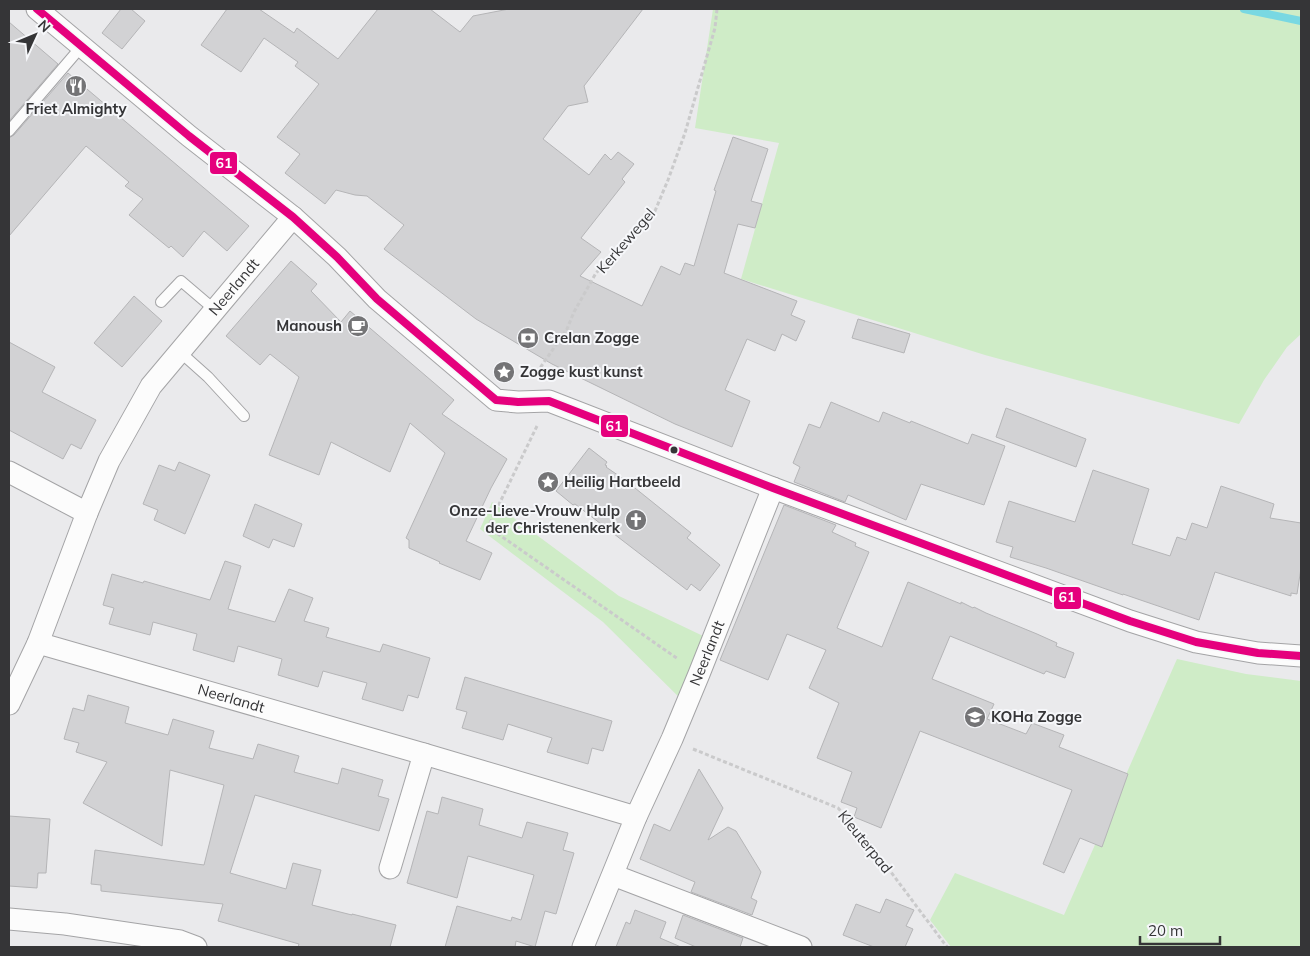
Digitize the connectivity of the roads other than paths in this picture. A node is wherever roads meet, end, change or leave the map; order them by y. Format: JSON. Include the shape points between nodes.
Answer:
{"nodes":[{"id":1,"x":37,"y":9,"type":"edge"},
{"id":2,"x":82,"y":47,"type":"junction"},
{"id":3,"x":9,"y":131,"type":"edge"},
{"id":4,"x":293,"y":217,"type":"junction"},
{"id":5,"x":161,"y":302,"type":"dead end"},
{"id":6,"x":215,"y":310,"type":"junction"},
{"id":7,"x":180,"y":352,"type":"junction"},
{"id":8,"x":244,"y":416,"type":"dead end"},
{"id":9,"x":9,"y":472,"type":"edge"},
{"id":10,"x":772,"y":488,"type":"junction"},
{"id":11,"x":87,"y":513,"type":"junction"},
{"id":12,"x":38,"y":643,"type":"junction"},
{"id":13,"x":1301,"y":656,"type":"edge"},
{"id":14,"x":9,"y":702,"type":"edge"},
{"id":15,"x":424,"y":754,"type":"junction"},
{"id":16,"x":636,"y":817,"type":"junction"},
{"id":17,"x":390,"y":868,"type":"dead end"},
{"id":18,"x":613,"y":875,"type":"junction"},
{"id":19,"x":9,"y":919,"type":"edge"},
{"id":20,"x":196,"y":947,"type":"edge"},
{"id":21,"x":583,"y":947,"type":"edge"},
{"id":22,"x":801,"y":947,"type":"edge"}],
"edges":[{"from":1,"to":2,"type":"street"},
{"from":2,"to":3,"type":"lane"},
{"from":2,"to":4,"type":"street"},
{"from":4,"to":6,"type":"street","name":"Neerlandt"},
{"from":4,"to":10,"type":"street","via":[[377,299],[496,400],[549,401]]},
{"from":5,"to":6,"type":"lane","via":[[181,281]]},
{"from":6,"to":7,"type":"street","name":"Neerlandt"},
{"from":7,"to":8,"type":"lane"},
{"from":7,"to":11,"type":"street","name":"Neerlandt","via":[[151,386],[109,461]]},
{"from":9,"to":11,"type":"street"},
{"from":10,"to":13,"type":"street","via":[[1183,638],[1258,653]]},
{"from":10,"to":16,"type":"street","name":"Neerlandt","via":[[699,674]]},
{"from":11,"to":12,"type":"street","name":"Neerlandt"},
{"from":12,"to":14,"type":"street","name":"Neerlandt"},
{"from":12,"to":15,"type":"street","name":"Neerlandt"},
{"from":15,"to":16,"type":"street","name":"Neerlandt"},
{"from":15,"to":17,"type":"street"},
{"from":16,"to":18,"type":"street","name":"Neerlandt"},
{"from":18,"to":21,"type":"street","name":"Neerlandt"},
{"from":18,"to":22,"type":"street"},
{"from":19,"to":20,"type":"street","via":[[180,941]]}]}
